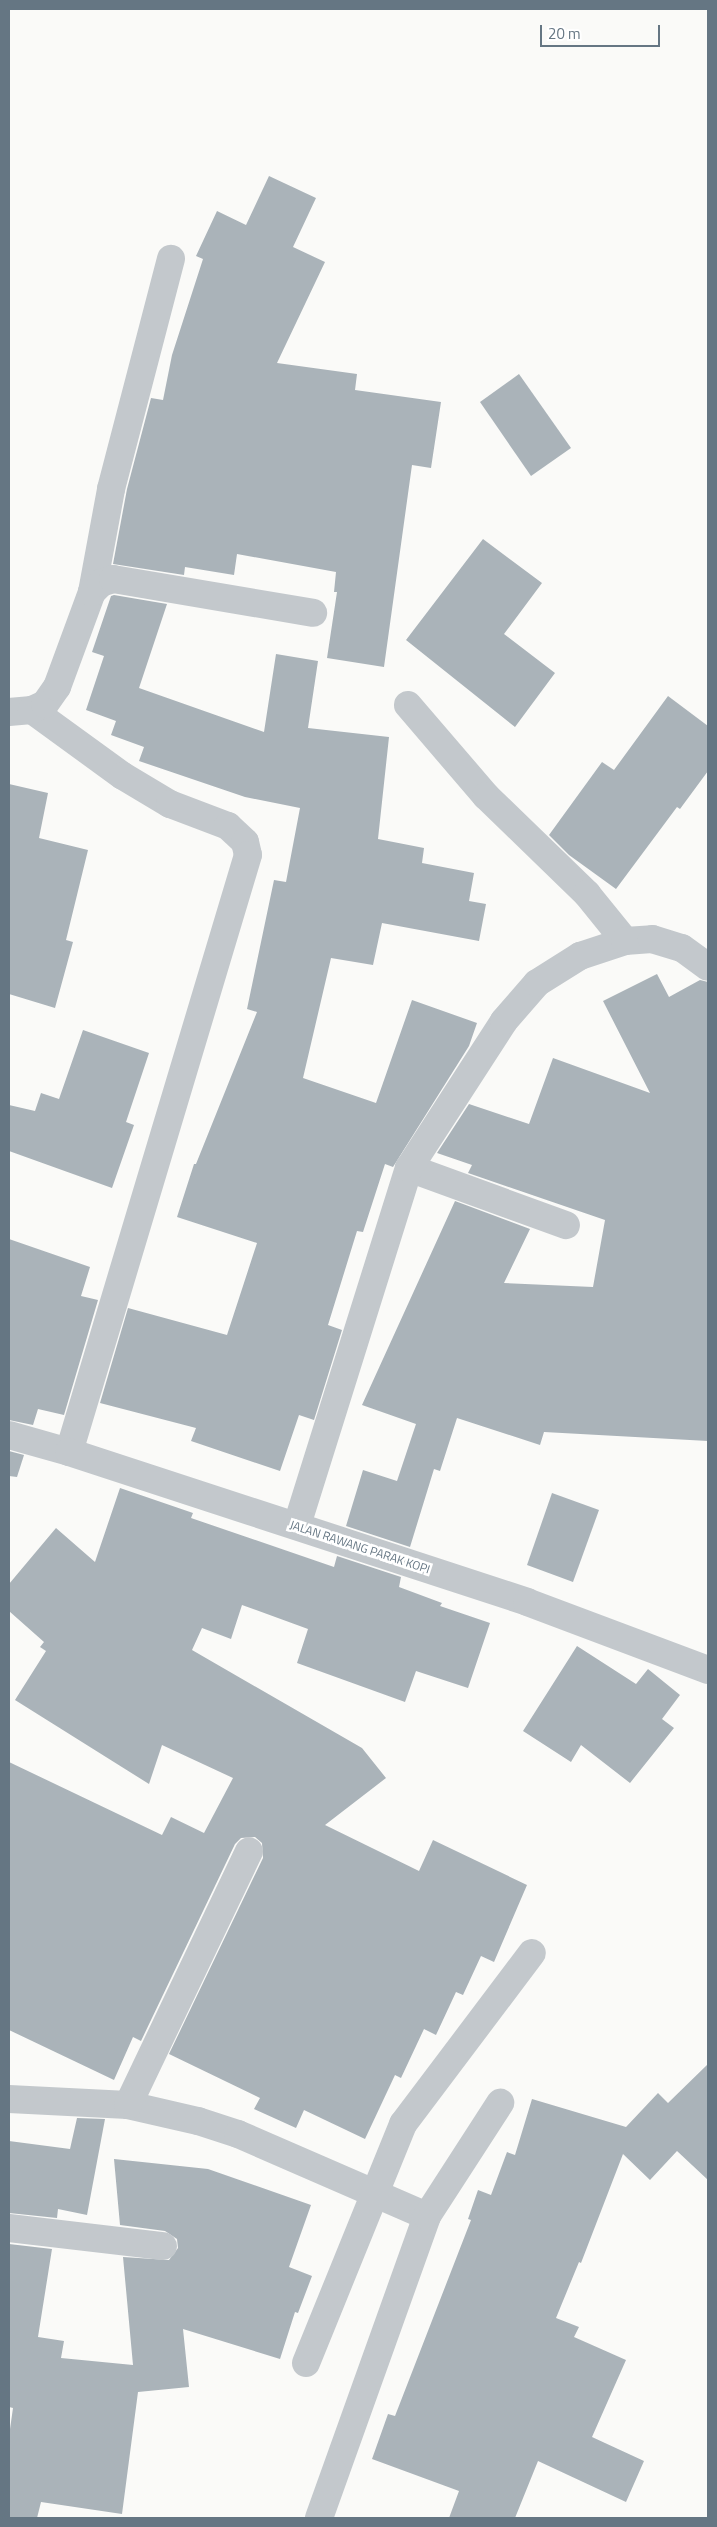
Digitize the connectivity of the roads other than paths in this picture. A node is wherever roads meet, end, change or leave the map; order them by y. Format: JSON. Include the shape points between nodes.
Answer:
{"nodes":[{"id":1,"x":171,"y":258,"type":"dead end"},
{"id":2,"x":92,"y":592,"type":"junction"},
{"id":3,"x":313,"y":613,"type":"dead end"},
{"id":4,"x":408,"y":705,"type":"dead end"},
{"id":5,"x":20,"y":711,"type":"edge"},
{"id":6,"x":625,"y":941,"type":"junction"},
{"id":7,"x":708,"y":967,"type":"edge"},
{"id":8,"x":409,"y":1168,"type":"junction"},
{"id":9,"x":566,"y":1225,"type":"dead end"},
{"id":10,"x":9,"y":1436,"type":"edge"},
{"id":11,"x":69,"y":1452,"type":"junction"},
{"id":12,"x":296,"y":1525,"type":"junction"},
{"id":13,"x":708,"y":1670,"type":"edge"},
{"id":14,"x":249,"y":1851,"type":"dead end"},
{"id":15,"x":532,"y":1953,"type":"dead end"},
{"id":16,"x":9,"y":2100,"type":"edge"},
{"id":17,"x":500,"y":2103,"type":"dead end"},
{"id":18,"x":128,"y":2105,"type":"junction"},
{"id":19,"x":375,"y":2192,"type":"junction"},
{"id":20,"x":427,"y":2216,"type":"junction"},
{"id":21,"x":9,"y":2228,"type":"edge"},
{"id":22,"x":163,"y":2246,"type":"dead end"},
{"id":23,"x":306,"y":2364,"type":"dead end"},
{"id":24,"x":319,"y":2518,"type":"edge"}],
"edges":[{"from":1,"to":2,"type":"street","via":[[111,489]]},
{"from":2,"to":3,"type":"street","via":[[101,583],[113,579]]},
{"from":2,"to":5,"type":"street","via":[[58,687],[45,704]]},
{"from":4,"to":6,"type":"street","via":[[486,796],[587,894]]},
{"from":5,"to":11,"type":"street","via":[[170,804],[228,826],[245,842],[248,854]]},
{"from":6,"to":7,"type":"street","via":[[652,940],[682,948]]},
{"from":6,"to":8,"type":"street","via":[[580,956],[537,983],[504,1021]]},
{"from":8,"to":9,"type":"street"},
{"from":8,"to":12,"type":"street"},
{"from":10,"to":11,"type":"street","name":"JALAN RAWANG PARAK KOPI"},
{"from":11,"to":12,"type":"street","name":"JALAN RAWANG PARAK KOPI"},
{"from":12,"to":13,"type":"street","name":"JALAN RAWANG PARAK KOPI","via":[[527,1602]]},
{"from":14,"to":18,"type":"street"},
{"from":15,"to":19,"type":"street","via":[[404,2124]]},
{"from":16,"to":18,"type":"street"},
{"from":17,"to":20,"type":"street"},
{"from":18,"to":19,"type":"street","via":[[238,2134]]},
{"from":19,"to":20,"type":"street"},
{"from":19,"to":23,"type":"street"},
{"from":20,"to":24,"type":"street"},
{"from":21,"to":22,"type":"street"}]}
